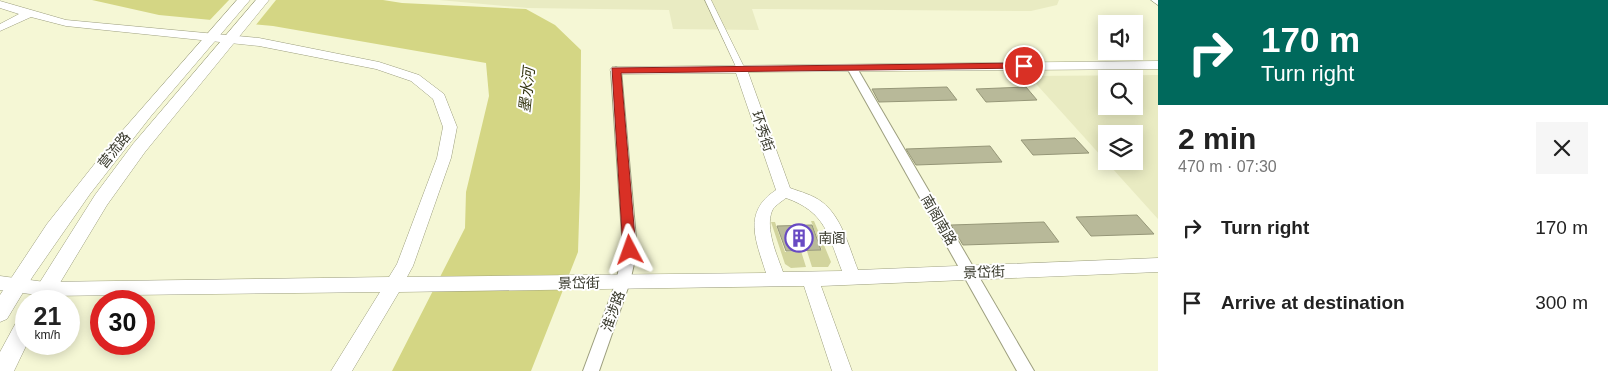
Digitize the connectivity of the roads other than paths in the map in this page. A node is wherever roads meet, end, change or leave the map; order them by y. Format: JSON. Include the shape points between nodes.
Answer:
{"nodes":[{"id":1,"x":244,"y":0,"type":"edge"},
{"id":2,"x":263,"y":0,"type":"edge"},
{"id":3,"x":708,"y":0,"type":"edge"},
{"id":4,"x":0,"y":4,"type":"edge"},
{"id":5,"x":29,"y":14,"type":"junction"},
{"id":6,"x":0,"y":28,"type":"edge"},
{"id":7,"x":225,"y":32,"type":"junction"},
{"id":8,"x":1158,"y":64,"type":"edge"},
{"id":9,"x":852,"y":68,"type":"junction"},
{"id":10,"x":741,"y":69,"type":"junction"},
{"id":11,"x":616,"y":70,"type":"joint"},
{"id":12,"x":784,"y":192,"type":"junction"},
{"id":13,"x":1158,"y":265,"type":"edge"},
{"id":14,"x":969,"y":272,"type":"junction"},
{"id":15,"x":853,"y":277,"type":"junction"},
{"id":16,"x":810,"y":279,"type":"junction"},
{"id":17,"x":777,"y":280,"type":"junction"},
{"id":18,"x":623,"y":282,"type":"junction"},
{"id":19,"x":8,"y":284,"type":"edge"},
{"id":20,"x":393,"y":286,"type":"junction"},
{"id":21,"x":26,"y":290,"type":"edge"},
{"id":22,"x":44,"y":290,"type":"edge"},
{"id":23,"x":80,"y":294,"type":"edge"},
{"id":24,"x":0,"y":313,"type":"edge"},
{"id":25,"x":15,"y":346,"type":"edge"},
{"id":26,"x":2,"y":371,"type":"edge"},
{"id":27,"x":340,"y":371,"type":"edge"},
{"id":28,"x":591,"y":371,"type":"edge"},
{"id":29,"x":842,"y":371,"type":"edge"},
{"id":30,"x":1026,"y":371,"type":"edge"}],
"edges":[{"from":1,"to":7,"type":"main road","name":"营流路"},
{"from":2,"to":7,"type":"main road","name":"营流路"},
{"from":3,"to":10,"type":"street"},
{"from":4,"to":5,"type":"street"},
{"from":5,"to":6,"type":"street"},
{"from":5,"to":7,"type":"street","via":[[66,24]]},
{"from":7,"to":19,"type":"main road","name":"营流路","via":[[112,153]]},
{"from":7,"to":20,"type":"street","via":[[379,66],[415,78],[439,97],[450,127],[444,158],[405,266]]},
{"from":7,"to":22,"type":"main road","name":"营流路","via":[[101,200]]},
{"from":8,"to":9,"type":"street"},
{"from":9,"to":10,"type":"street"},
{"from":9,"to":14,"type":"street","name":"南阁南路"},
{"from":10,"to":11,"type":"street"},
{"from":10,"to":12,"type":"street","name":"环秀街"},
{"from":11,"to":18,"type":"street","name":"淮涉路","via":[[630,250]]},
{"from":12,"to":15,"type":"street","via":[[820,208],[830,222]]},
{"from":12,"to":17,"type":"street","via":[[764,209],[761,224]]},
{"from":13,"to":14,"type":"street","name":"景岱街"},
{"from":14,"to":15,"type":"street","name":"景岱街"},
{"from":14,"to":30,"type":"street","name":"南阁南路"},
{"from":15,"to":16,"type":"street","name":"景岱街"},
{"from":16,"to":17,"type":"street","name":"景岱街"},
{"from":16,"to":29,"type":"street"},
{"from":17,"to":18,"type":"street","name":"景岱街"},
{"from":18,"to":20,"type":"street","name":"景岱街"},
{"from":18,"to":28,"type":"street","name":"淮涉路"},
{"from":19,"to":21,"type":"street","name":"景岱街"},
{"from":19,"to":24,"type":"main road","name":"营流路"},
{"from":20,"to":23,"type":"street","name":"景岱街"},
{"from":20,"to":27,"type":"street"},
{"from":25,"to":26,"type":"main road"}]}
